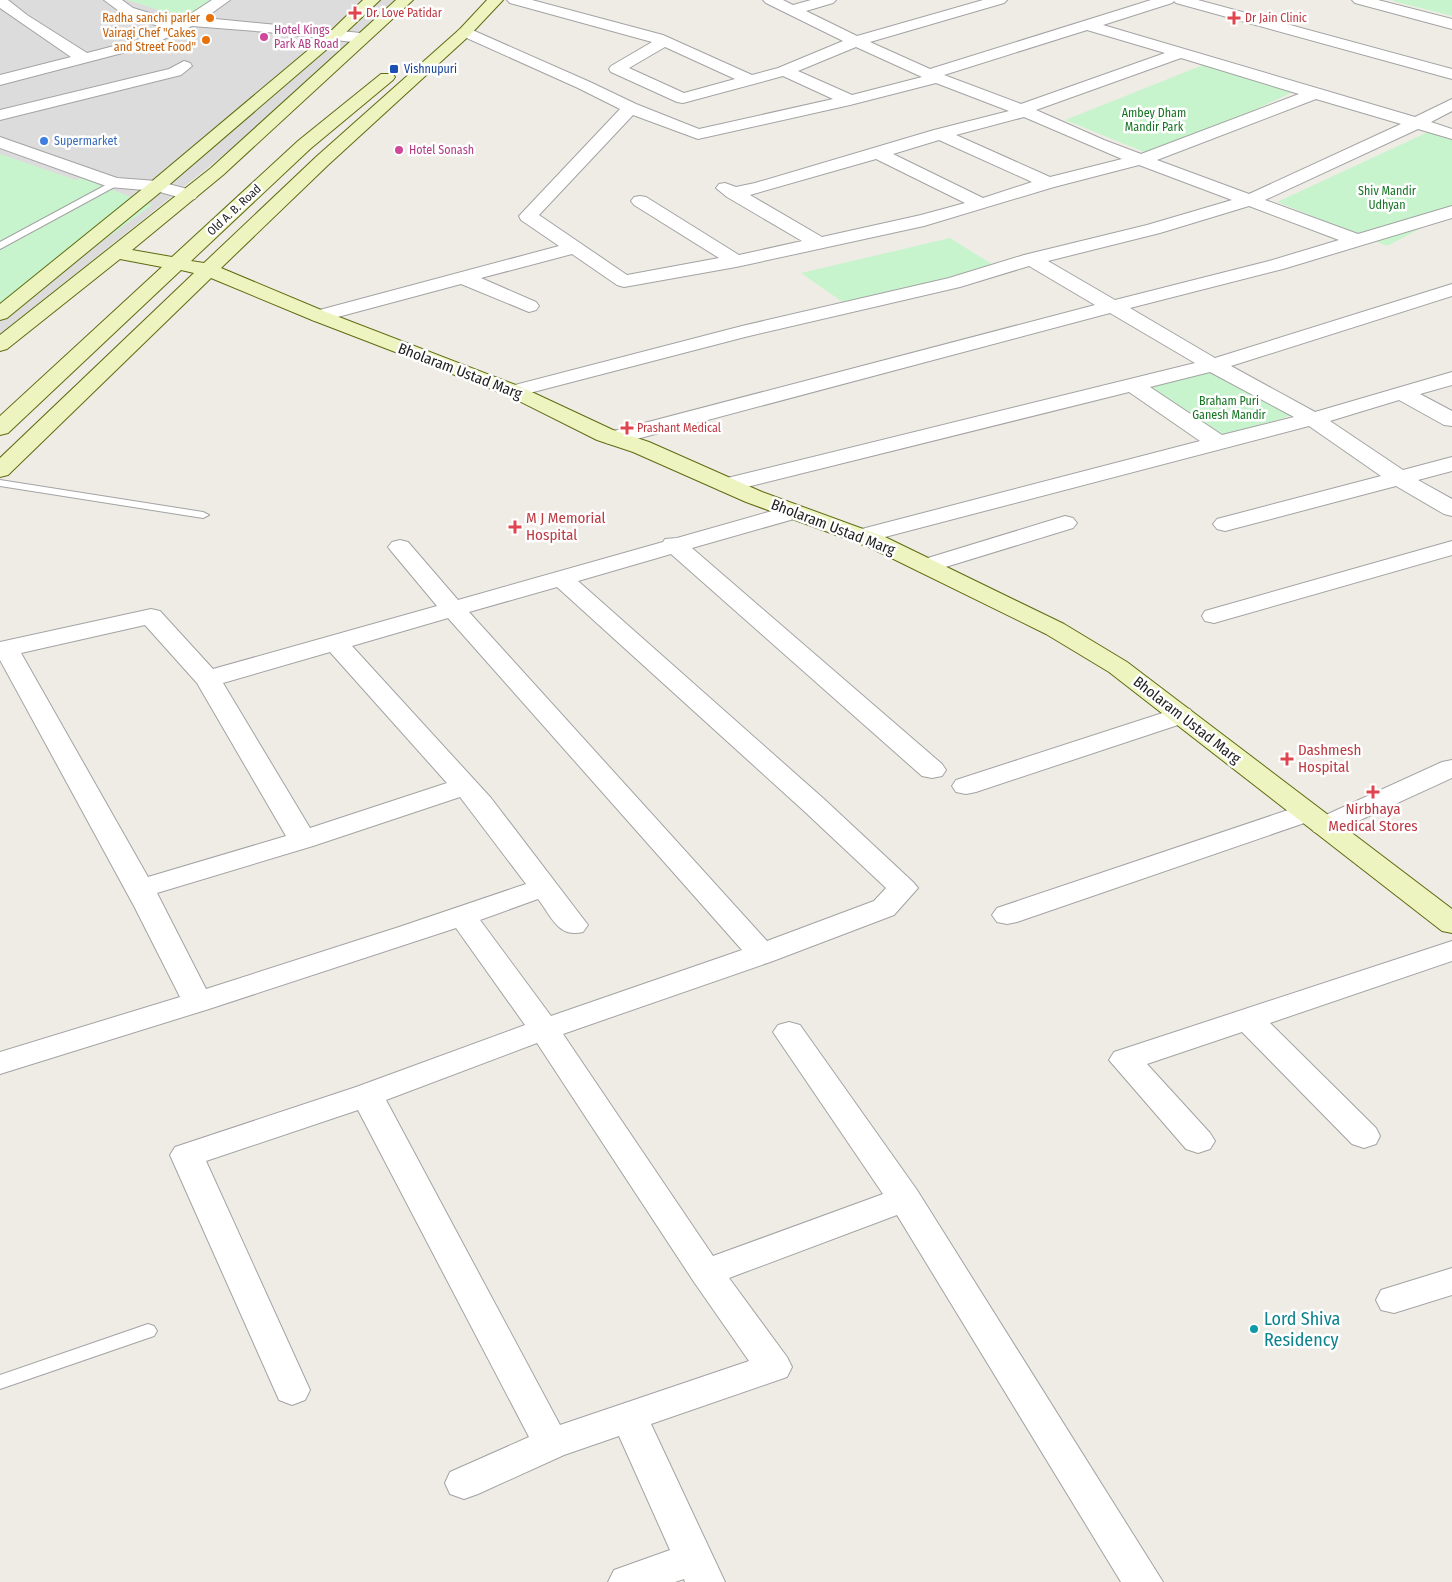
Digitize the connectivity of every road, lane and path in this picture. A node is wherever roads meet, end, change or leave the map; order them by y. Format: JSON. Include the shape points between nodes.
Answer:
{"nodes":[{"id":1,"x":112,"y":0,"type":"edge"},
{"id":2,"x":222,"y":0,"type":"edge"},
{"id":3,"x":372,"y":0,"type":"edge"},
{"id":4,"x":405,"y":0,"type":"edge"},
{"id":5,"x":474,"y":0,"type":"edge"},
{"id":6,"x":495,"y":0,"type":"edge"},
{"id":7,"x":515,"y":0,"type":"edge"},
{"id":8,"x":771,"y":0,"type":"edge"},
{"id":9,"x":828,"y":0,"type":"edge"},
{"id":10,"x":999,"y":0,"type":"edge"},
{"id":11,"x":1167,"y":0,"type":"edge"},
{"id":12,"x":1186,"y":0,"type":"edge"},
{"id":13,"x":1361,"y":0,"type":"edge"},
{"id":14,"x":0,"y":1,"type":"edge"},
{"id":15,"x":792,"y":10,"type":"junction"},
{"id":16,"x":460,"y":12,"type":"dead end"},
{"id":17,"x":22,"y":18,"type":"junction"},
{"id":18,"x":190,"y":21,"type":"junction"},
{"id":19,"x":0,"y":22,"type":"edge"},
{"id":20,"x":1452,"y":24,"type":"edge"},
{"id":21,"x":1087,"y":25,"type":"junction"},
{"id":22,"x":465,"y":32,"type":"junction"},
{"id":23,"x":336,"y":34,"type":"junction"},
{"id":24,"x":361,"y":38,"type":"junction"},
{"id":25,"x":856,"y":41,"type":"junction"},
{"id":26,"x":663,"y":42,"type":"junction"},
{"id":27,"x":1180,"y":53,"type":"junction"},
{"id":28,"x":84,"y":58,"type":"junction"},
{"id":29,"x":184,"y":66,"type":"dead end"},
{"id":30,"x":398,"y":68,"type":"dead end"},
{"id":31,"x":784,"y":71,"type":"junction"},
{"id":32,"x":1452,"y":74,"type":"edge"},
{"id":33,"x":933,"y":76,"type":"junction"},
{"id":34,"x":0,"y":80,"type":"edge"},
{"id":35,"x":751,"y":80,"type":"junction"},
{"id":36,"x":1316,"y":93,"type":"junction"},
{"id":37,"x":850,"y":100,"type":"junction"},
{"id":38,"x":1452,"y":104,"type":"edge"},
{"id":39,"x":630,"y":108,"type":"junction"},
{"id":40,"x":1023,"y":111,"type":"junction"},
{"id":41,"x":0,"y":115,"type":"edge"},
{"id":42,"x":1415,"y":124,"type":"junction"},
{"id":43,"x":940,"y":134,"type":"junction"},
{"id":44,"x":1452,"y":134,"type":"edge"},
{"id":45,"x":3,"y":146,"type":"edge"},
{"id":46,"x":878,"y":154,"type":"junction"},
{"id":47,"x":1144,"y":159,"type":"junction"},
{"id":48,"x":115,"y":183,"type":"junction"},
{"id":49,"x":717,"y":183,"type":"dead end"},
{"id":50,"x":1048,"y":183,"type":"junction"},
{"id":51,"x":158,"y":186,"type":"junction"},
{"id":52,"x":733,"y":193,"type":"junction"},
{"id":53,"x":189,"y":195,"type":"junction"},
{"id":54,"x":1248,"y":200,"type":"junction"},
{"id":55,"x":640,"y":201,"type":"dead end"},
{"id":56,"x":982,"y":204,"type":"junction"},
{"id":57,"x":1452,"y":212,"type":"edge"},
{"id":58,"x":1359,"y":241,"type":"junction"},
{"id":59,"x":819,"y":243,"type":"junction"},
{"id":60,"x":0,"y":246,"type":"edge"},
{"id":61,"x":573,"y":248,"type":"junction"},
{"id":62,"x":115,"y":252,"type":"junction"},
{"id":63,"x":1031,"y":259,"type":"junction"},
{"id":64,"x":736,"y":261,"type":"junction"},
{"id":65,"x":176,"y":264,"type":"junction"},
{"id":66,"x":209,"y":270,"type":"junction"},
{"id":67,"x":464,"y":278,"type":"junction"},
{"id":68,"x":1452,"y":290,"type":"edge"},
{"id":69,"x":529,"y":306,"type":"dead end"},
{"id":70,"x":1114,"y":306,"type":"junction"},
{"id":71,"x":0,"y":314,"type":"edge"},
{"id":72,"x":319,"y":316,"type":"junction"},
{"id":73,"x":0,"y":345,"type":"edge"},
{"id":74,"x":1213,"y":365,"type":"junction"},
{"id":75,"x":1452,"y":378,"type":"edge"},
{"id":76,"x":1133,"y":386,"type":"junction"},
{"id":77,"x":514,"y":390,"type":"junction"},
{"id":78,"x":1402,"y":393,"type":"junction"},
{"id":79,"x":1313,"y":419,"type":"junction"},
{"id":80,"x":1452,"y":420,"type":"edge"},
{"id":81,"x":0,"y":428,"type":"edge"},
{"id":82,"x":614,"y":438,"type":"junction"},
{"id":83,"x":1218,"y":443,"type":"junction"},
{"id":84,"x":1452,"y":464,"type":"edge"},
{"id":85,"x":0,"y":470,"type":"edge"},
{"id":86,"x":1401,"y":479,"type":"junction"},
{"id":87,"x":0,"y":483,"type":"edge"},
{"id":88,"x":727,"y":485,"type":"junction"},
{"id":89,"x":1452,"y":508,"type":"edge"},
{"id":90,"x":793,"y":512,"type":"junction"},
{"id":91,"x":203,"y":515,"type":"dead end"},
{"id":92,"x":1065,"y":523,"type":"dead end"},
{"id":93,"x":1225,"y":524,"type":"dead end"},
{"id":94,"x":862,"y":536,"type":"junction"},
{"id":95,"x":673,"y":544,"type":"junction"},
{"id":96,"x":400,"y":547,"type":"dead end"},
{"id":97,"x":1452,"y":548,"type":"edge"},
{"id":98,"x":926,"y":566,"type":"junction"},
{"id":99,"x":562,"y":578,"type":"junction"},
{"id":100,"x":452,"y":610,"type":"junction"},
{"id":101,"x":1214,"y":616,"type":"dead end"},
{"id":102,"x":336,"y":643,"type":"junction"},
{"id":103,"x":3,"y":649,"type":"edge"},
{"id":104,"x":208,"y":679,"type":"junction"},
{"id":105,"x":1181,"y":715,"type":"junction"},
{"id":106,"x":1452,"y":768,"type":"edge"},
{"id":107,"x":932,"y":770,"type":"dead end"},
{"id":108,"x":465,"y":786,"type":"junction"},
{"id":109,"x":966,"y":786,"type":"dead end"},
{"id":110,"x":1315,"y":819,"type":"junction"},
{"id":111,"x":303,"y":840,"type":"junction"},
{"id":112,"x":545,"y":887,"type":"junction"},
{"id":113,"x":140,"y":889,"type":"junction"},
{"id":114,"x":1007,"y":915,"type":"dead end"},
{"id":115,"x":462,"y":916,"type":"junction"},
{"id":116,"x":573,"y":924,"type":"dead end"},
{"id":117,"x":1452,"y":924,"type":"edge"},
{"id":118,"x":1452,"y":951,"type":"edge"},
{"id":119,"x":762,"y":954,"type":"junction"},
{"id":120,"x":198,"y":1002,"type":"junction"},
{"id":121,"x":1248,"y":1019,"type":"junction"},
{"id":122,"x":544,"y":1029,"type":"junction"},
{"id":123,"x":789,"y":1032,"type":"dead end"},
{"id":124,"x":0,"y":1063,"type":"edge"},
{"id":125,"x":367,"y":1095,"type":"junction"},
{"id":126,"x":1364,"y":1136,"type":"dead end"},
{"id":127,"x":1198,"y":1141,"type":"dead end"},
{"id":128,"x":905,"y":1198,"type":"junction"},
{"id":129,"x":706,"y":1273,"type":"junction"},
{"id":130,"x":1452,"y":1281,"type":"edge"},
{"id":131,"x":1394,"y":1300,"type":"dead end"},
{"id":132,"x":148,"y":1331,"type":"dead end"},
{"id":133,"x":0,"y":1382,"type":"edge"},
{"id":134,"x":292,"y":1390,"type":"dead end"},
{"id":135,"x":629,"y":1417,"type":"junction"},
{"id":136,"x":551,"y":1444,"type":"junction"},
{"id":137,"x":464,"y":1482,"type":"dead end"},
{"id":138,"x":700,"y":1570,"type":"edge"},
{"id":139,"x":628,"y":1582,"type":"edge"},
{"id":140,"x":1142,"y":1582,"type":"edge"}],
"edges":[{"from":1,"to":18,"type":"street","via":[[128,11],[168,24]]},
{"from":2,"to":18,"type":"street"},
{"from":3,"to":23,"type":"street"},
{"from":4,"to":24,"type":"street"},
{"from":5,"to":16,"type":"street"},
{"from":6,"to":22,"type":"street"},
{"from":7,"to":26,"type":"street"},
{"from":8,"to":15,"type":"street"},
{"from":9,"to":15,"type":"street"},
{"from":10,"to":25,"type":"street"},
{"from":11,"to":21,"type":"street"},
{"from":12,"to":32,"type":"street"},
{"from":13,"to":20,"type":"street"},
{"from":14,"to":17,"type":"street"},
{"from":15,"to":25,"type":"street"},
{"from":17,"to":19,"type":"street"},
{"from":17,"to":28,"type":"street"},
{"from":18,"to":23,"type":"street"},
{"from":18,"to":28,"type":"street","via":[[143,43]]},
{"from":21,"to":27,"type":"street"},
{"from":21,"to":33,"type":"street"},
{"from":22,"to":39,"type":"street"},
{"from":22,"to":66,"type":"street","via":[[322,160]]},
{"from":23,"to":24,"type":"street"},
{"from":23,"to":51,"type":"street"},
{"from":24,"to":53,"type":"street","via":[[274,122]]},
{"from":25,"to":31,"type":"street"},
{"from":25,"to":33,"type":"street"},
{"from":26,"to":35,"type":"street"},
{"from":26,"to":35,"type":"street","via":[[617,69],[683,98]]},
{"from":27,"to":36,"type":"street"},
{"from":27,"to":40,"type":"street"},
{"from":28,"to":34,"type":"street"},
{"from":29,"to":41,"type":"street","via":[[175,72]]},
{"from":30,"to":65,"type":"street","name":"Old A. B. Road","via":[[304,145]]},
{"from":31,"to":35,"type":"street"},
{"from":31,"to":37,"type":"street"},
{"from":33,"to":37,"type":"street"},
{"from":33,"to":40,"type":"street"},
{"from":36,"to":42,"type":"street"},
{"from":36,"to":47,"type":"street"},
{"from":37,"to":39,"type":"street","via":[[698,134]]},
{"from":38,"to":42,"type":"street"},
{"from":39,"to":61,"type":"street","via":[[528,216]]},
{"from":40,"to":43,"type":"street"},
{"from":40,"to":47,"type":"street","via":[[1098,144]]},
{"from":42,"to":44,"type":"street"},
{"from":42,"to":54,"type":"street"},
{"from":43,"to":46,"type":"street"},
{"from":43,"to":50,"type":"street"},
{"from":45,"to":48,"type":"street"},
{"from":46,"to":52,"type":"street"},
{"from":46,"to":56,"type":"street"},
{"from":47,"to":50,"type":"street"},
{"from":47,"to":54,"type":"street"},
{"from":48,"to":51,"type":"street"},
{"from":48,"to":60,"type":"lane"},
{"from":49,"to":52,"type":"street"},
{"from":50,"to":56,"type":"street"},
{"from":51,"to":53,"type":"street"},
{"from":51,"to":71,"type":"street"},
{"from":52,"to":59,"type":"street"},
{"from":53,"to":62,"type":"street"},
{"from":54,"to":58,"type":"street"},
{"from":54,"to":63,"type":"street"},
{"from":55,"to":64,"type":"street"},
{"from":56,"to":59,"type":"street"},
{"from":57,"to":58,"type":"street"},
{"from":58,"to":70,"type":"street","via":[[1276,266]]},
{"from":59,"to":64,"type":"street"},
{"from":61,"to":64,"type":"street","via":[[624,281]]},
{"from":61,"to":67,"type":"street"},
{"from":62,"to":65,"type":"street","name":"Bholaram Ustad Marg"},
{"from":62,"to":73,"type":"street"},
{"from":63,"to":70,"type":"street"},
{"from":63,"to":77,"type":"street","via":[[953,283]]},
{"from":65,"to":66,"type":"street","name":"Bholaram Ustad Marg"},
{"from":65,"to":81,"type":"street","name":"Old A. B. Road"},
{"from":66,"to":72,"type":"street","name":"Bholaram Ustad Marg"},
{"from":66,"to":85,"type":"street"},
{"from":67,"to":69,"type":"street"},
{"from":67,"to":72,"type":"street"},
{"from":68,"to":74,"type":"street"},
{"from":70,"to":74,"type":"street"},
{"from":70,"to":82,"type":"street"},
{"from":72,"to":77,"type":"street","name":"Bholaram Ustad Marg"},
{"from":74,"to":76,"type":"street"},
{"from":74,"to":79,"type":"street"},
{"from":75,"to":78,"type":"street"},
{"from":76,"to":83,"type":"street"},
{"from":76,"to":88,"type":"street"},
{"from":77,"to":82,"type":"street","name":"Bholaram Ustad Marg"},
{"from":78,"to":79,"type":"street"},
{"from":78,"to":80,"type":"street"},
{"from":79,"to":83,"type":"street"},
{"from":79,"to":86,"type":"street"},
{"from":82,"to":88,"type":"street","name":"Bholaram Ustad Marg"},
{"from":83,"to":94,"type":"street"},
{"from":84,"to":86,"type":"street"},
{"from":86,"to":89,"type":"street"},
{"from":86,"to":93,"type":"street"},
{"from":87,"to":91,"type":"lane"},
{"from":88,"to":90,"type":"street","name":"Bholaram Ustad Marg"},
{"from":90,"to":94,"type":"street","name":"Bholaram Ustad Marg"},
{"from":90,"to":95,"type":"street"},
{"from":92,"to":98,"type":"street"},
{"from":94,"to":98,"type":"street","name":"Bholaram Ustad Marg"},
{"from":95,"to":99,"type":"street"},
{"from":95,"to":107,"type":"street"},
{"from":96,"to":100,"type":"street"},
{"from":97,"to":101,"type":"street"},
{"from":98,"to":105,"type":"street","name":"Bholaram Ustad Marg","via":[[1055,629],[1118,666]]},
{"from":99,"to":100,"type":"street"},
{"from":99,"to":119,"type":"street","via":[[903,888],[884,908]]},
{"from":100,"to":102,"type":"street"},
{"from":100,"to":119,"type":"street"},
{"from":102,"to":104,"type":"street"},
{"from":102,"to":108,"type":"street"},
{"from":103,"to":104,"type":"street","via":[[151,616]]},
{"from":103,"to":113,"type":"street"},
{"from":104,"to":111,"type":"street"},
{"from":105,"to":109,"type":"street"},
{"from":105,"to":110,"type":"street","name":"Bholaram Ustad Marg"},
{"from":106,"to":110,"type":"street"},
{"from":108,"to":111,"type":"street"},
{"from":108,"to":112,"type":"street"},
{"from":110,"to":114,"type":"street"},
{"from":110,"to":117,"type":"street","name":"Bholaram Ustad Marg"},
{"from":111,"to":113,"type":"street"},
{"from":112,"to":115,"type":"street"},
{"from":112,"to":116,"type":"street"},
{"from":113,"to":120,"type":"street"},
{"from":115,"to":120,"type":"street"},
{"from":115,"to":122,"type":"street"},
{"from":118,"to":121,"type":"street"},
{"from":119,"to":122,"type":"street"},
{"from":120,"to":124,"type":"street"},
{"from":121,"to":126,"type":"street"},
{"from":121,"to":127,"type":"street","via":[[1125,1060]]},
{"from":122,"to":125,"type":"street"},
{"from":122,"to":129,"type":"street"},
{"from":123,"to":128,"type":"street"},
{"from":125,"to":134,"type":"street","via":[[188,1155]]},
{"from":125,"to":136,"type":"street"},
{"from":128,"to":129,"type":"street"},
{"from":128,"to":140,"type":"street"},
{"from":129,"to":135,"type":"street","via":[[774,1367]]},
{"from":130,"to":131,"type":"street"},
{"from":132,"to":133,"type":"lane"},
{"from":135,"to":136,"type":"street"},
{"from":135,"to":138,"type":"street"},
{"from":136,"to":137,"type":"street"},
{"from":138,"to":139,"type":"street"}]}
